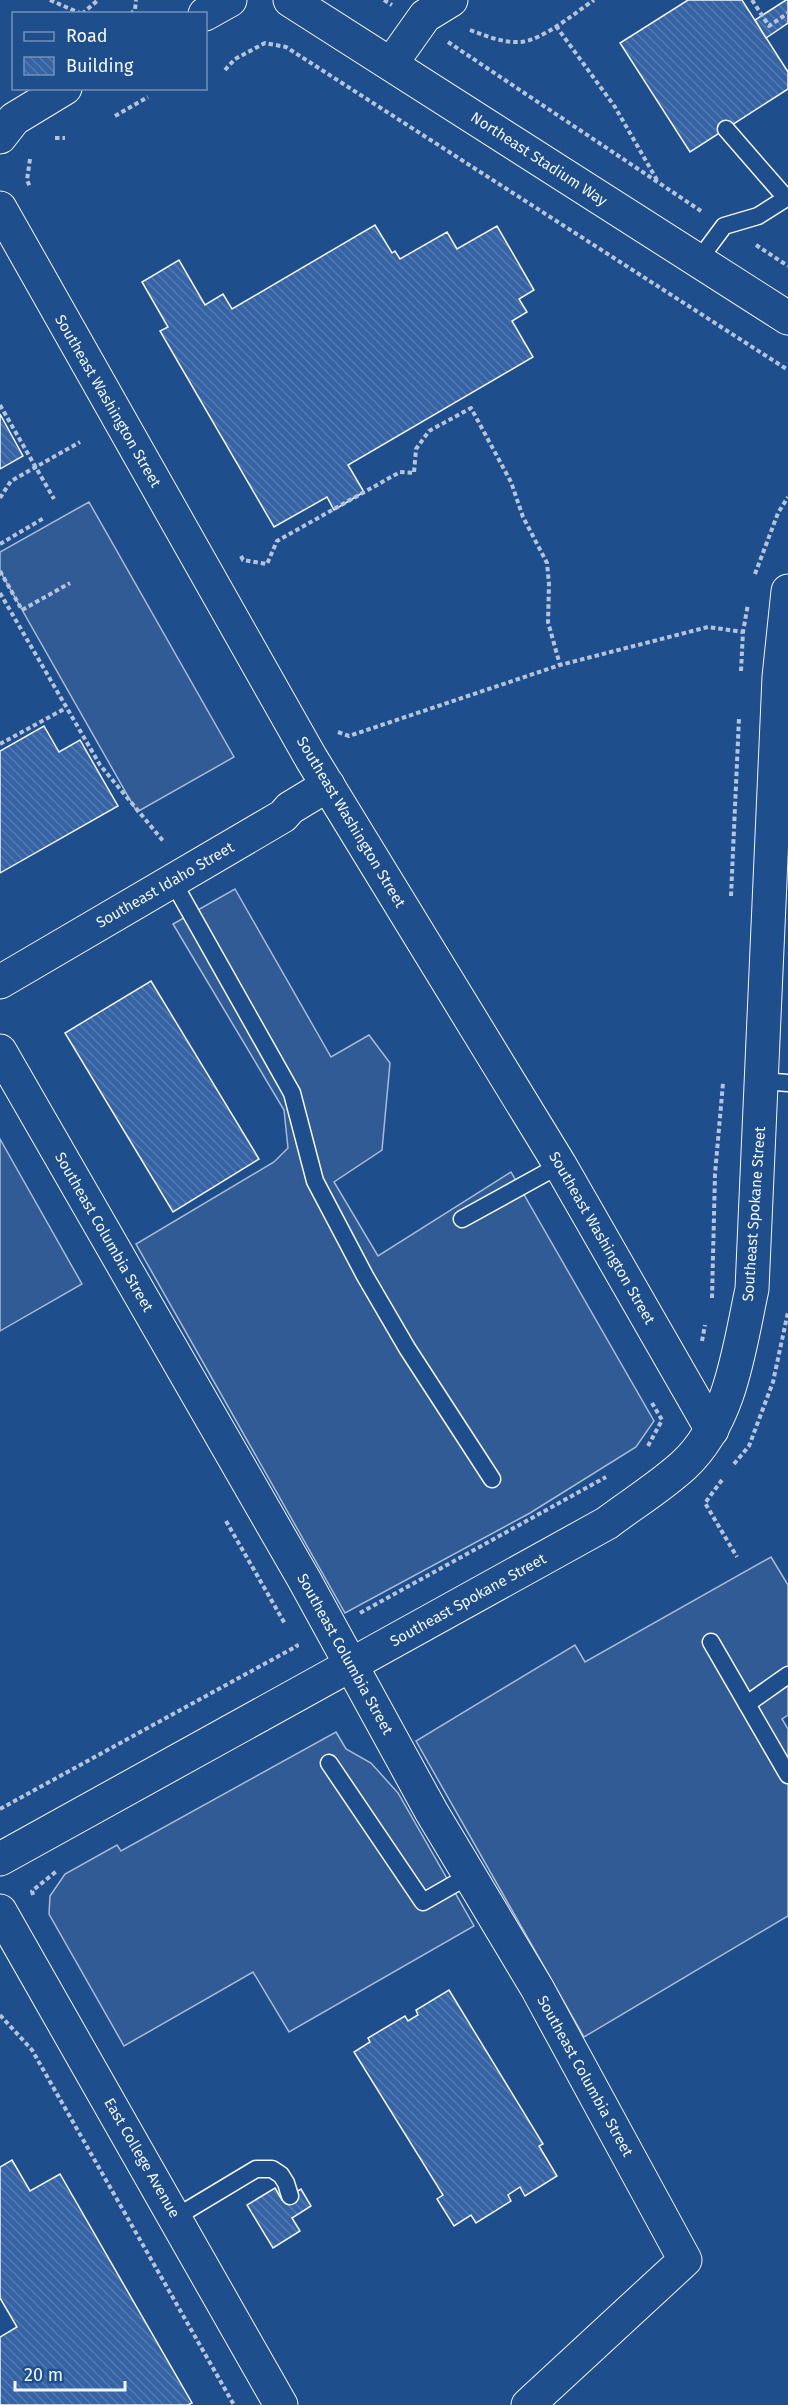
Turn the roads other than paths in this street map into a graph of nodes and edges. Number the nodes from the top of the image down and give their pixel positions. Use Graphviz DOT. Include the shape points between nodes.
graph roads {
  1 [pos="230,0"];
  2 [pos="290,0"];
  3 [pos="436,11"];
  4 [pos="207,13"];
  5 [pos="391,64"];
  6 [pos="62,90"];
  7 [pos="726,129"];
  8 [pos="0,137"];
  9 [pos="787,198"];
  10 [pos="0,208"];
  11 [pos="698,261"];
  12 [pos="788,318"];
  13 [pos="788,591"];
  14 [pos="328,785"];
  15 [pos="172,880"];
  16 [pos="0,982"];
  17 [pos="0,1051"];
  18 [pos="775,1082"];
  19 [pos="560,1165"];
  20 [pos="462,1219"];
  21 [pos="712,1430"];
  22 [pos="492,1479"];
  23 [pos="711,1642"];
  24 [pos="351,1664"];
  25 [pos="788,1675"];
  26 [pos="747,1704"];
  27 [pos="329,1763"];
  28 [pos="788,1774"];
  29 [pos="0,1859"];
  30 [pos="470,1875"];
  31 [pos="0,1911"];
  32 [pos="290,2196"];
  33 [pos="176,2217"];
  34 [pos="281,2405"];
  35 [pos="528,2405"];
  1 -- 4 [label="street"];
  2 -- 5 [label="street, Northeast Stadium Way"];
  3 -- 5 [label="street"];
  5 -- 11 [label="street, Northeast Stadium Way"];
  6 -- 8 [label="street" via="14,118"];
  7 -- 9 [label="lane"];
  9 -- 11 [label="lane" via="758,216 724,226"];
  10 -- 14 [label="street, Southeast Washington Street"];
  11 -- 12 [label="street, Northeast Stadium Way"];
  13 -- 18 [label="street, Southeast Spokane Street" via="779,677"];
  14 -- 15 [label="street, Southeast Idaho Street" via="283,816"];
  14 -- 19 [label="street, Southeast Washington Street"];
  15 -- 16 [label="street, Southeast Idaho Street"];
  15 -- 22 [label="lane" via="292,1093 315,1181 365,1276"];
  17 -- 24 [label="street, Southeast Columbia Street"];
  18 -- 21 [label="street, Southeast Spokane Street" via="752,1289 734,1374"];
  19 -- 20 [label="lane"];
  19 -- 21 [label="street, Southeast Washington Street"];
  21 -- 24 [label="street, Southeast Spokane Street" via="685,1464 607,1523"];
  23 -- 26 [label="lane"];
  24 -- 29 [label="street, Southeast Spokane Street"];
  24 -- 30 [label="street, Southeast Columbia Street"];
  25 -- 26 [label="lane"];
  26 -- 28 [label="lane"];
  27 -- 30 [label="lane" via="423,1902"];
  30 -- 35 [label="street, Southeast Columbia Street" via="555,2021 685,2260"];
  31 -- 33 [label="street, East College Avenue"];
  32 -- 33 [label="lane" via="281,2175 272,2169 255,2169"];
  33 -- 34 [label="street, East College Avenue"];
}
